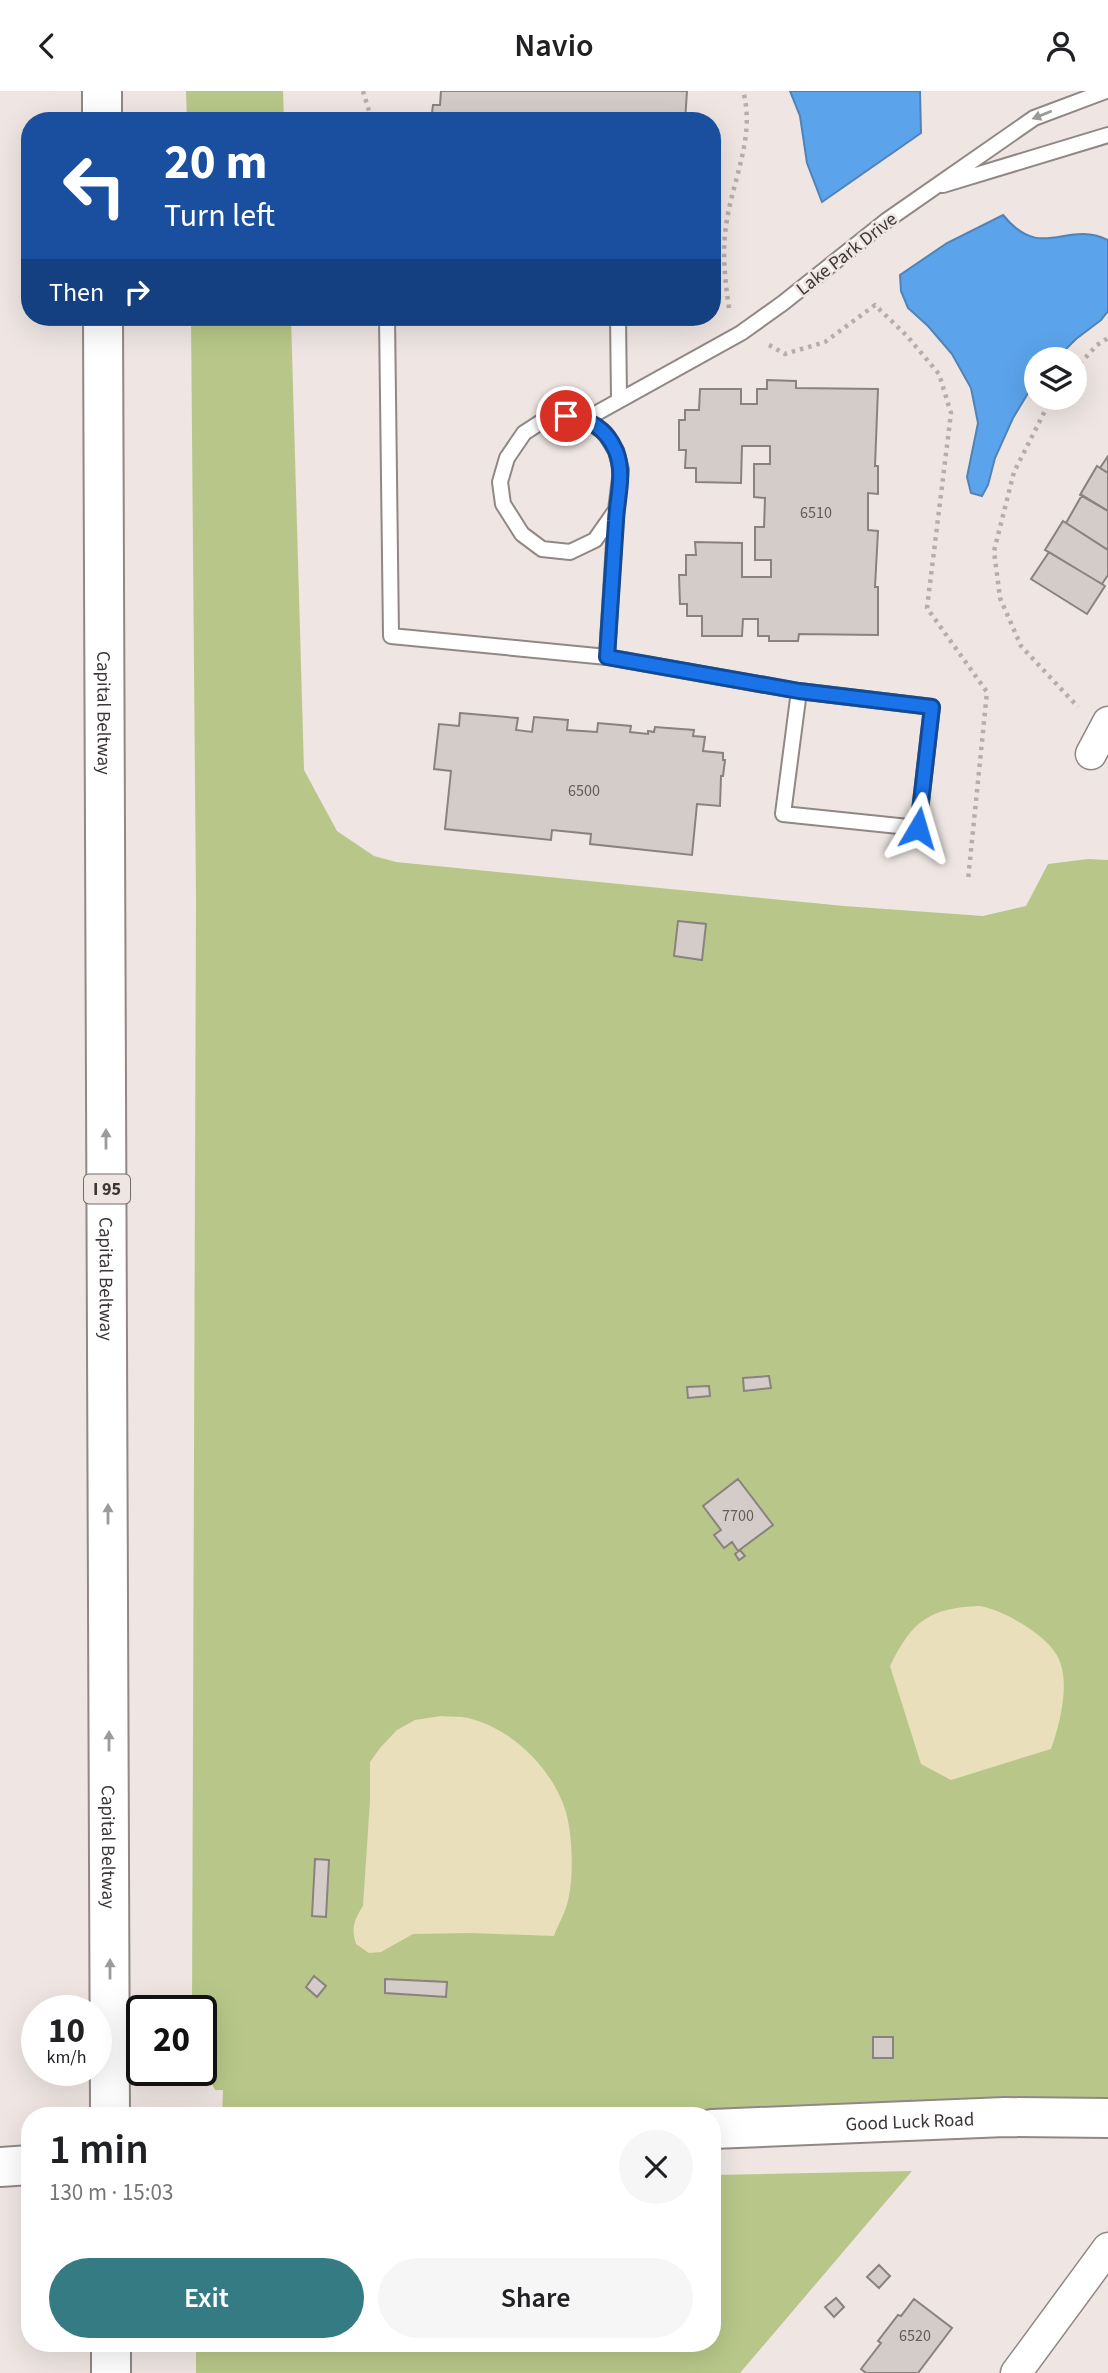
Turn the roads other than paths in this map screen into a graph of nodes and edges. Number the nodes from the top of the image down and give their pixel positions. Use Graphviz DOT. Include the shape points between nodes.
graph roads {
  1 [pos="102,91"];
  2 [pos="1106,91"];
  3 [pos="102,112"];
  4 [pos="1108,135"];
  5 [pos="935,187"];
  6 [pos="103,326"];
  7 [pos="387,326"];
  8 [pos="618,326"];
  9 [pos="618,399"];
  10 [pos="586,419"];
  11 [pos="616,510"];
  12 [pos="607,657"];
  13 [pos="799,691"];
  14 [pos="1107,724"];
  15 [pos="1091,754"];
  16 [pos="110,2107"];
  17 [pos="1108,2118"];
  18 [pos="721,2129"];
  19 [pos="21,2166"];
  20 [pos="0,2167"];
  21 [pos="1108,2248"];
  22 [pos="111,2352"];
  23 [pos="111,2373"];
  24 [pos="1016,2373"];
  1 -- 3 [label="main road"];
  2 -- 5 [label="lane, Lake Park Drive, one-way" via="1034,118"];
  4 -- 5 [label="lane"];
  5 -- 9 [label="lane, Lake Park Drive" via="741,333"];
  16 -- 6 [label="main road, Capital Beltway / I 95, one-way"];
  7 -- 12 [label="lane" via="391,636"];
  8 -- 9 [label="lane"];
  9 -- 10 [label="lane, Lake Park Drive"];
  10 -- 11 [label="lane" via="605,433 615,451 621,470"];
  10 -- 11 [label="lane" via="544,419 524,433 507,458 500,482 503,504 522,534 542,549 570,552 595,540"];
  11 -- 12 [label="lane"];
  12 -- 13 [label="lane"];
  13 -- 13 [label="lane" via="932,707 918,828 783,814"];
  14 -- 15 [label="street"];
  17 -- 18 [label="main road, Good Luck Road" via="1005,2117"];
  19 -- 20 [label="main road"];
  21 -- 24 [label="street"];
  22 -- 23 [label="main road"];
}
